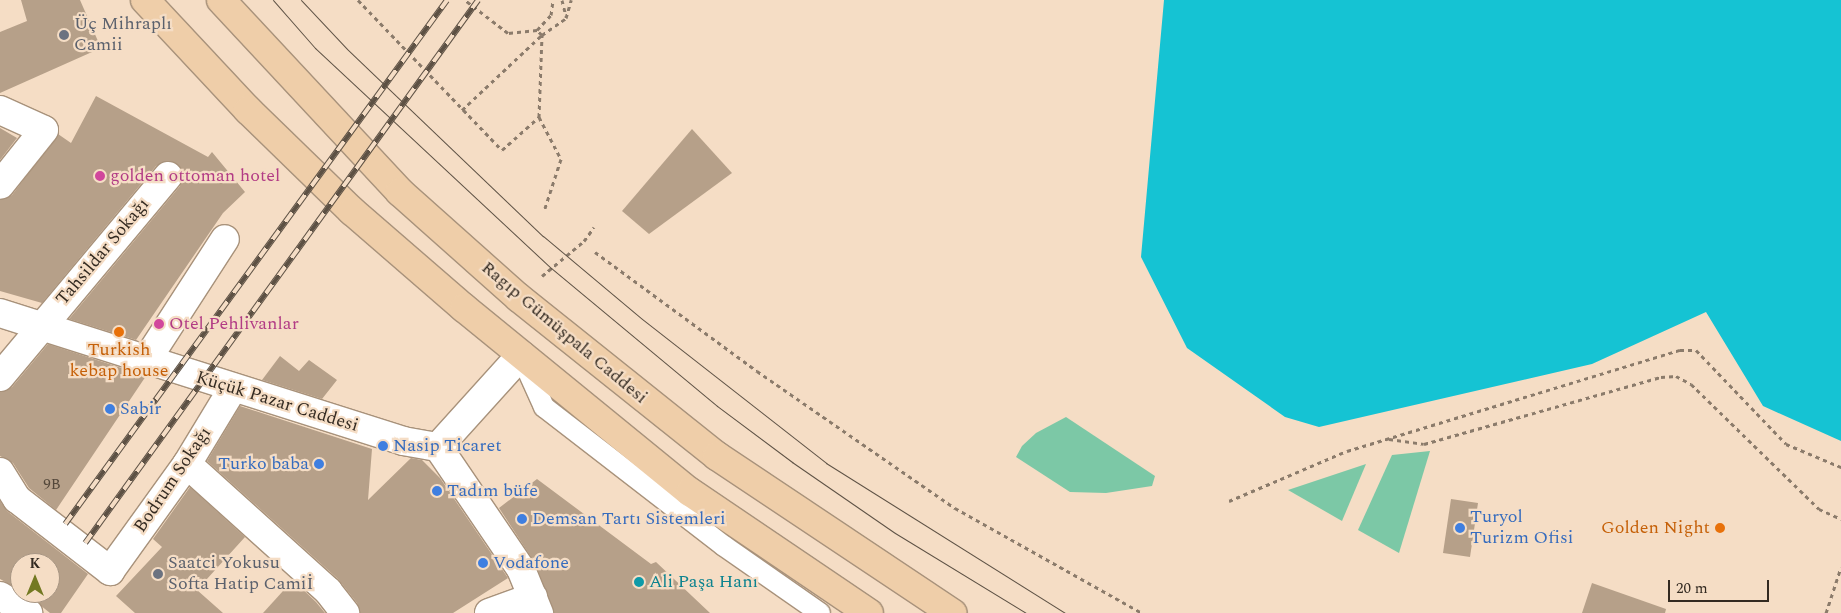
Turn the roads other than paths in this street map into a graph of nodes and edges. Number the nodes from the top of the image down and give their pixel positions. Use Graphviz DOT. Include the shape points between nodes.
graph roads {
  1 [pos="145,0"];
  2 [pos="221,0"];
  3 [pos="0,110"];
  4 [pos="168,176"];
  5 [pos="0,186"];
  6 [pos="226,239"];
  7 [pos="0,313"];
  8 [pos="39,328"];
  9 [pos="521,355"];
  10 [pos="146,361"];
  11 [pos="0,377"];
  12 [pos="234,388"];
  13 [pos="438,447"];
  14 [pos="187,464"];
  15 [pos="0,472"];
  16 [pos="0,596"];
  17 [pos="536,605"];
  18 [pos="28,613"];
  19 [pos="345,613"];
  20 [pos="489,613"];
  21 [pos="820,613"];
  22 [pos="869,613"];
  23 [pos="952,613"];
  1 -- 9 [label="main road" via="248,110 352,211"];
  2 -- 23 [label="main road, Ragıp Gümüşpala Caddesi" via="400,192 518,298 718,456"];
  3 -- 5 [label="street" via="44,130"];
  4 -- 8 [label="street, Tahsildar Sokağı"];
  6 -- 10 [label="street"];
  7 -- 8 [label="street, Küçük Pazar Caddesi"];
  8 -- 10 [label="street, Küçük Pazar Caddesi"];
  8 -- 11 [label="street, Tahsildar Sokağı"];
  9 -- 13 [label="street"];
  9 -- 21 [label="lane" via="544,407 724,546"];
  9 -- 22 [label="main road" via="690,492"];
  10 -- 12 [label="street, Küçük Pazar Caddesi"];
  12 -- 13 [label="street, Küçük Pazar Caddesi" via="403,441"];
  12 -- 14 [label="street, Bodrum Sokağı"];
  13 -- 17 [label="street" via="521,569"];
  14 -- 15 [label="street, Bodrum Sokağı" via="110,571 17,498"];
  14 -- 19 [label="street" via="328,592"];
  16 -- 18 [label="street"];
  17 -- 20 [label="street"];
}
